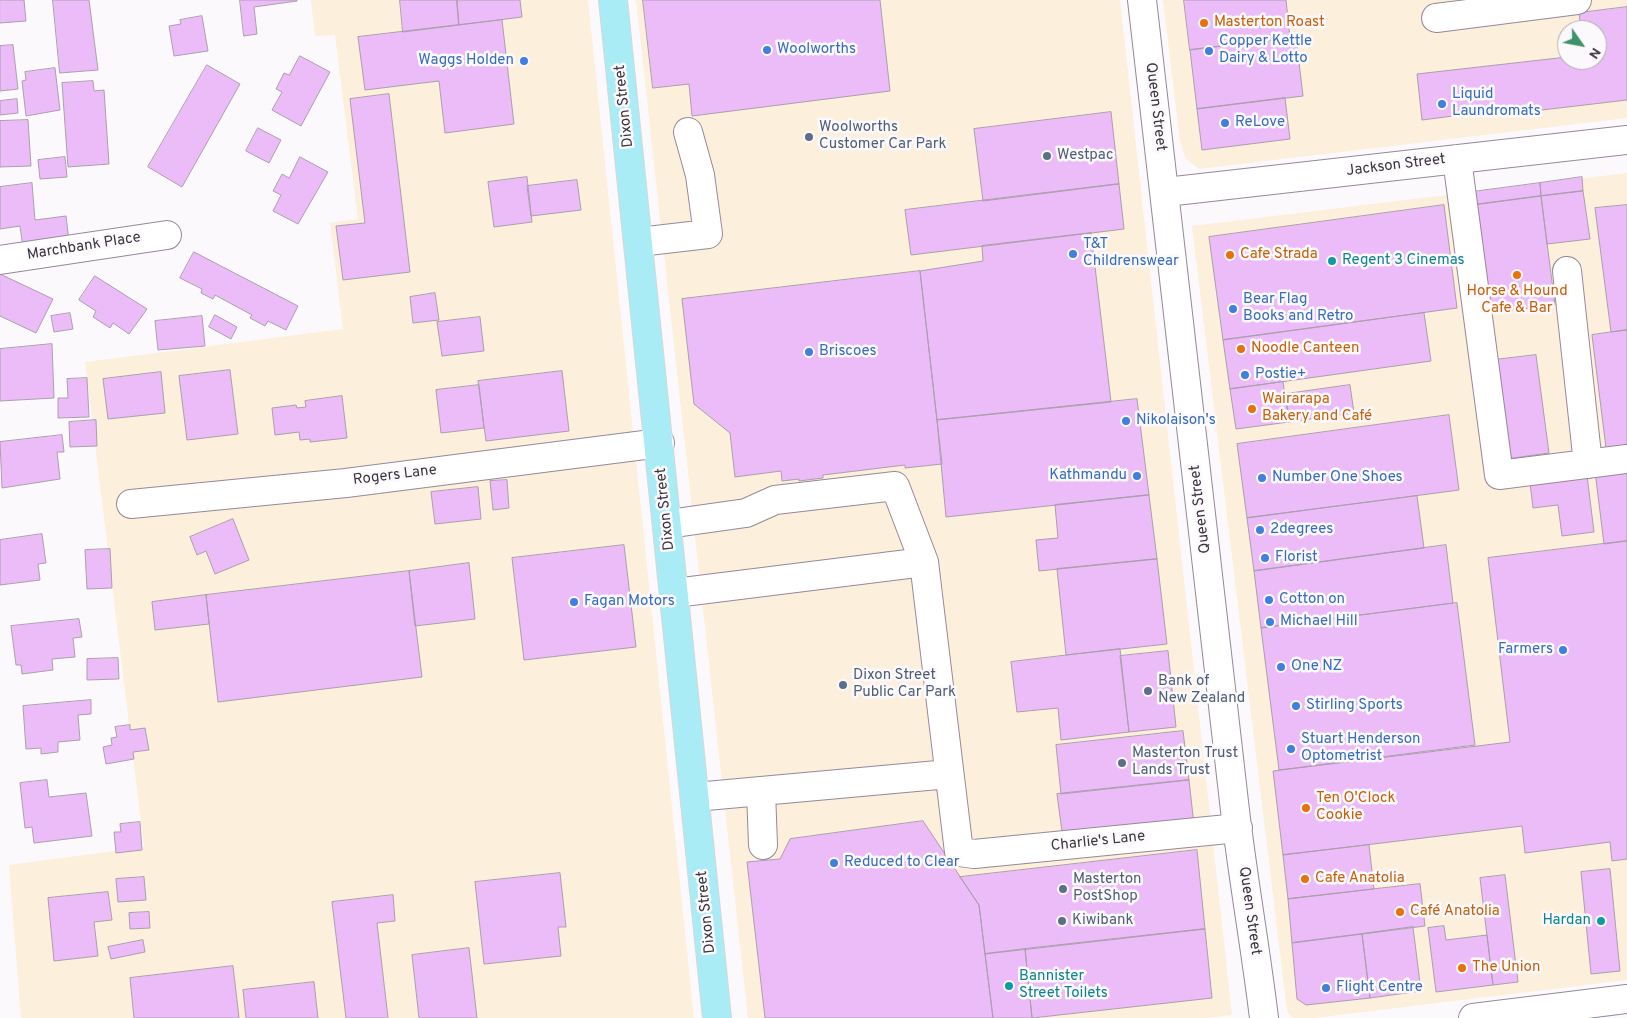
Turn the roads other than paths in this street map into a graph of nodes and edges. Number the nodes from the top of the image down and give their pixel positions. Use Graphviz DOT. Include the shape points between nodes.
graph roads {
  1 [pos="613,0"];
  2 [pos="1142,0"];
  3 [pos="1577,0"];
  4 [pos="1436,18"];
  5 [pos="688,132"];
  6 [pos="1627,140"];
  7 [pos="1457,159"];
  8 [pos="1166,192"];
  9 [pos="167,235"];
  10 [pos="639,242"];
  11 [pos="0,260"];
  12 [pos="1567,271"];
  13 [pos="660,443"];
  14 [pos="1627,459"];
  15 [pos="1588,464"];
  16 [pos="131,504"];
  17 [pos="668,524"];
  18 [pos="924,562"];
  19 [pos="675,593"];
  20 [pos="949,774"];
  21 [pos="761,791"];
  22 [pos="695,797"];
  23 [pos="1238,828"];
  24 [pos="763,845"];
  25 [pos="1627,999"];
  26 [pos="717,1018"];
  27 [pos="1264,1018"];
  28 [pos="1473,1018"];
  1 -- 10 [label="main road, Dixon Street"];
  2 -- 8 [label="street, Queen Street"];
  3 -- 4 [label="street"];
  5 -- 10 [label="street" via="700,175 708,234"];
  6 -- 7 [label="street, Jackson Street"];
  7 -- 8 [label="street, Jackson Street"];
  7 -- 15 [label="street" via="1499,475"];
  8 -- 23 [label="street, Queen Street" via="1174,291"];
  9 -- 11 [label="street, Marchbank Place"];
  10 -- 13 [label="main road, Dixon Street"];
  12 -- 15 [label="street"];
  13 -- 16 [label="street, Rogers Lane" via="346,482"];
  13 -- 17 [label="main road, Dixon Street"];
  14 -- 15 [label="street"];
  17 -- 18 [label="street" via="746,513 775,500 895,486"];
  17 -- 19 [label="main road, Dixon Street"];
  18 -- 19 [label="street"];
  18 -- 20 [label="street"];
  19 -- 22 [label="main road, Dixon Street"];
  20 -- 21 [label="street"];
  20 -- 23 [label="street, Charlie's Lane" via="959,852 974,854"];
  21 -- 22 [label="street"];
  21 -- 24 [label="street"];
  22 -- 26 [label="main road, Dixon Street"];
  23 -- 27 [label="street, Queen Street"];
  25 -- 28 [label="street"];
}
